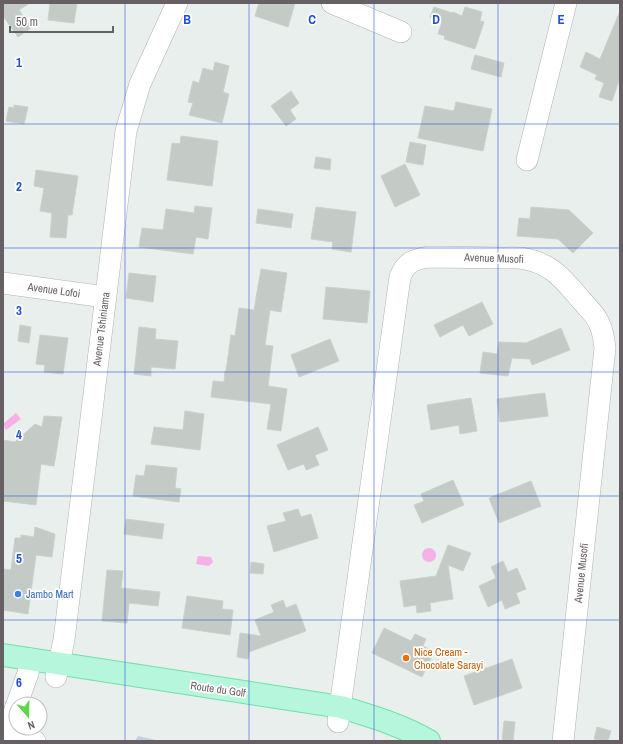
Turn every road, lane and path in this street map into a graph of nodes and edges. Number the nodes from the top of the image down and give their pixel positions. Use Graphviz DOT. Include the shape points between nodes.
graph roads {
  1 [pos="177,3"];
  2 [pos="332,3"];
  3 [pos="566,3"];
  4 [pos="401,32"];
  5 [pos="527,160"];
  6 [pos="3,283"];
  7 [pos="105,297"];
  8 [pos="3,655"];
  9 [pos="29,666"];
  10 [pos="3,669"];
  11 [pos="58,670"];
  12 [pos="19,696"];
  13 [pos="340,715"];
  14 [pos="7,735"];
  15 [pos="35,741"];
  16 [pos="396,741"];
  17 [pos="428,741"];
  18 [pos="563,741"];
  1 -- 7 [label="street, Avenue Tshiniama" via="140,84 126,131"];
  2 -- 4 [label="street"];
  3 -- 5 [label="street"];
  6 -- 7 [label="street, Avenue Lofoi"];
  7 -- 11 [label="street, Avenue Tshiniama" via="64,640"];
  8 -- 9 [label="main road, Route du Golf"];
  9 -- 10 [label="main road"];
  9 -- 11 [label="main road, Route du Golf"];
  9 -- 12 [label="street"];
  11 -- 13 [label="main road, Route du Golf" via="184,684"];
  13 -- 16 [label="main road" via="359,728"];
  13 -- 17 [label="main road, Route du Golf" via="386,721"];
  13 -- 18 [label="street, Avenue Musofi" via="402,270 414,260 428,257 520,258 553,270 563,279 599,322 604,336 605,348"];
  14 -- 15 [label="street" via="16,734"];
}
